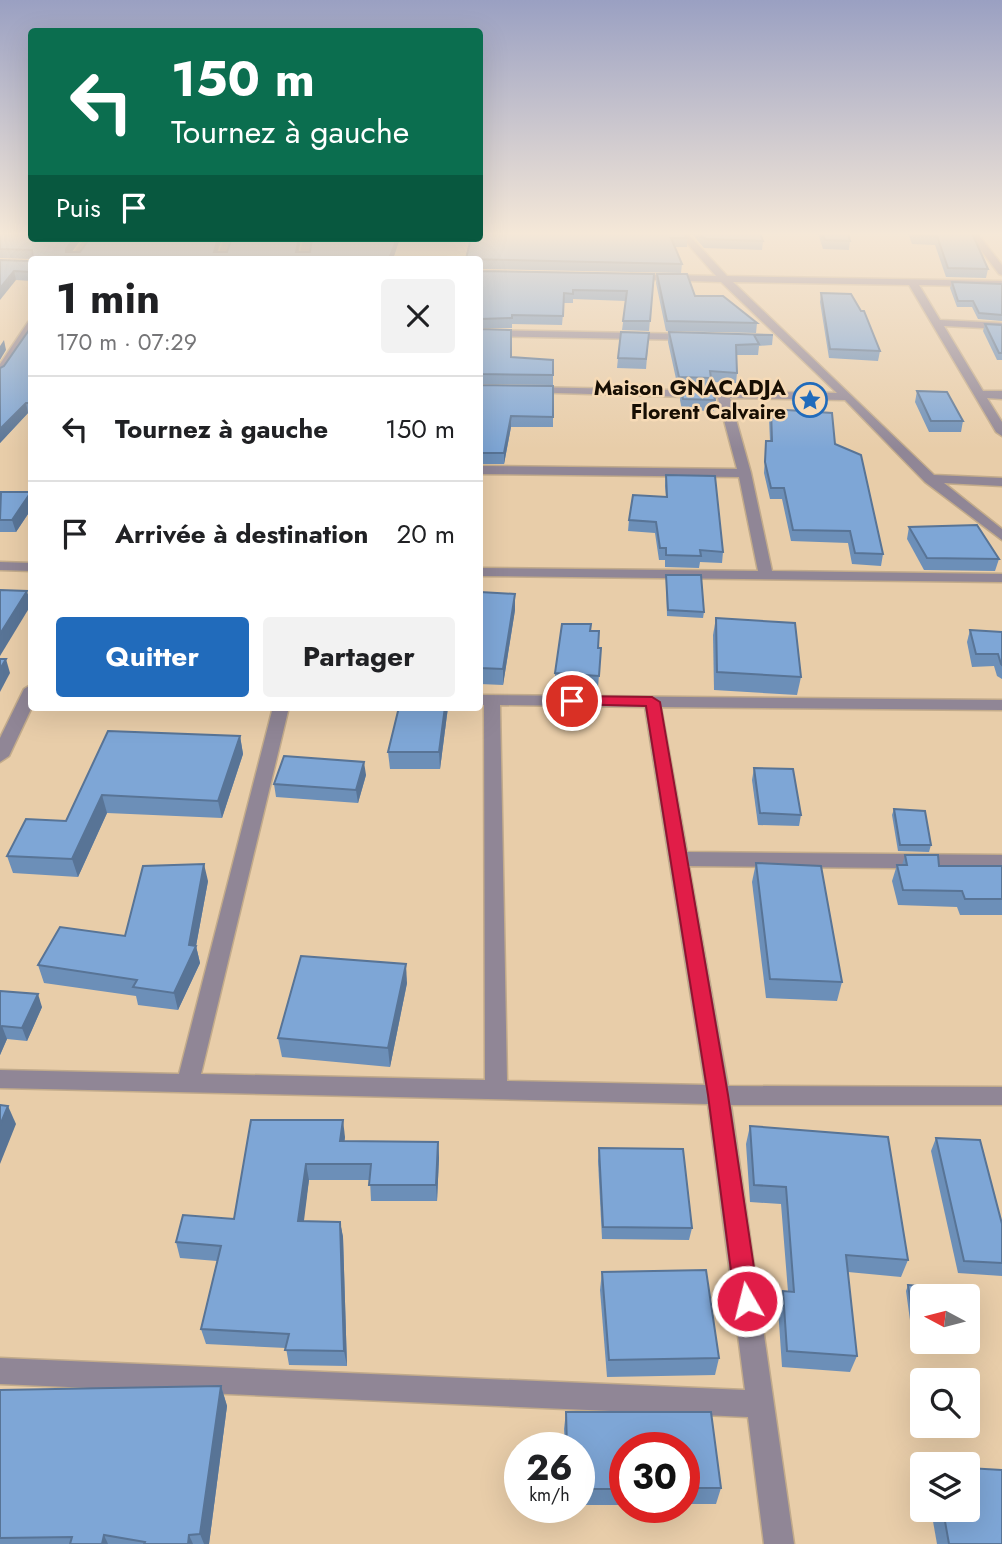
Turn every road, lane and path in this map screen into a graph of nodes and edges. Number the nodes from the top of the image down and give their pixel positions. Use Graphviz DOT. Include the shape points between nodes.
graph roads {
  1 [pos="749,305"];
  2 [pos="927,305"];
  3 [pos="937,323"];
  4 [pos="1002,326"];
  5 [pos="28,330"];
  6 [pos="483,333"];
  7 [pos="708,338"];
  8 [pos="0,373"];
  9 [pos="520,390"];
  10 [pos="722,393"];
  11 [pos="979,394"];
  12 [pos="1002,395"];
  13 [pos="848,397"];
  14 [pos="1002,432"];
  15 [pos="483,470"];
  16 [pos="745,473"];
  17 [pos="930,479"];
  18 [pos="1002,482"];
  19 [pos="1002,536"];
  20 [pos="0,566"];
  21 [pos="28,567"];
  22 [pos="483,572"];
  23 [pos="766,576"];
  24 [pos="1002,578"];
  25 [pos="28,696"];
  26 [pos="486,700"];
  27 [pos="652,702"];
  28 [pos="1002,705"];
  29 [pos="280,711"];
  30 [pos="0,756"];
  31 [pos="677,859"];
  32 [pos="1002,862"];
  33 [pos="0,1079"];
  34 [pos="188,1083"];
  35 [pos="496,1089"];
  36 [pos="718,1095"];
  37 [pos="1002,1096"];
  38 [pos="0,1371"];
  39 [pos="761,1404"];
  40 [pos="779,1544"];
  1 -- 13 [label="street"];
  2 -- 3 [label="street"];
  3 -- 4 [label="street"];
  3 -- 11 [label="street"];
  5 -- 8 [label="street"];
  6 -- 7 [label="street"];
  9 -- 10 [label="street"];
  10 -- 13 [label="street"];
  10 -- 16 [label="street"];
  11 -- 12 [label="street"];
  11 -- 14 [label="street"];
  13 -- 17 [label="street"];
  15 -- 16 [label="street"];
  16 -- 23 [label="street"];
  17 -- 18 [label="street"];
  17 -- 19 [label="street"];
  20 -- 21 [label="street"];
  22 -- 23 [label="street"];
  23 -- 24 [label="street"];
  25 -- 30 [label="street"];
  26 -- 27 [label="street"];
  26 -- 35 [label="street"];
  27 -- 28 [label="street"];
  27 -- 31 [label="street"];
  29 -- 34 [label="street"];
  31 -- 32 [label="street"];
  31 -- 36 [label="street"];
  33 -- 34 [label="street"];
  34 -- 35 [label="street"];
  35 -- 36 [label="street"];
  36 -- 37 [label="street"];
  36 -- 39 [label="street"];
  38 -- 39 [label="street"];
  39 -- 40 [label="street"];
}
